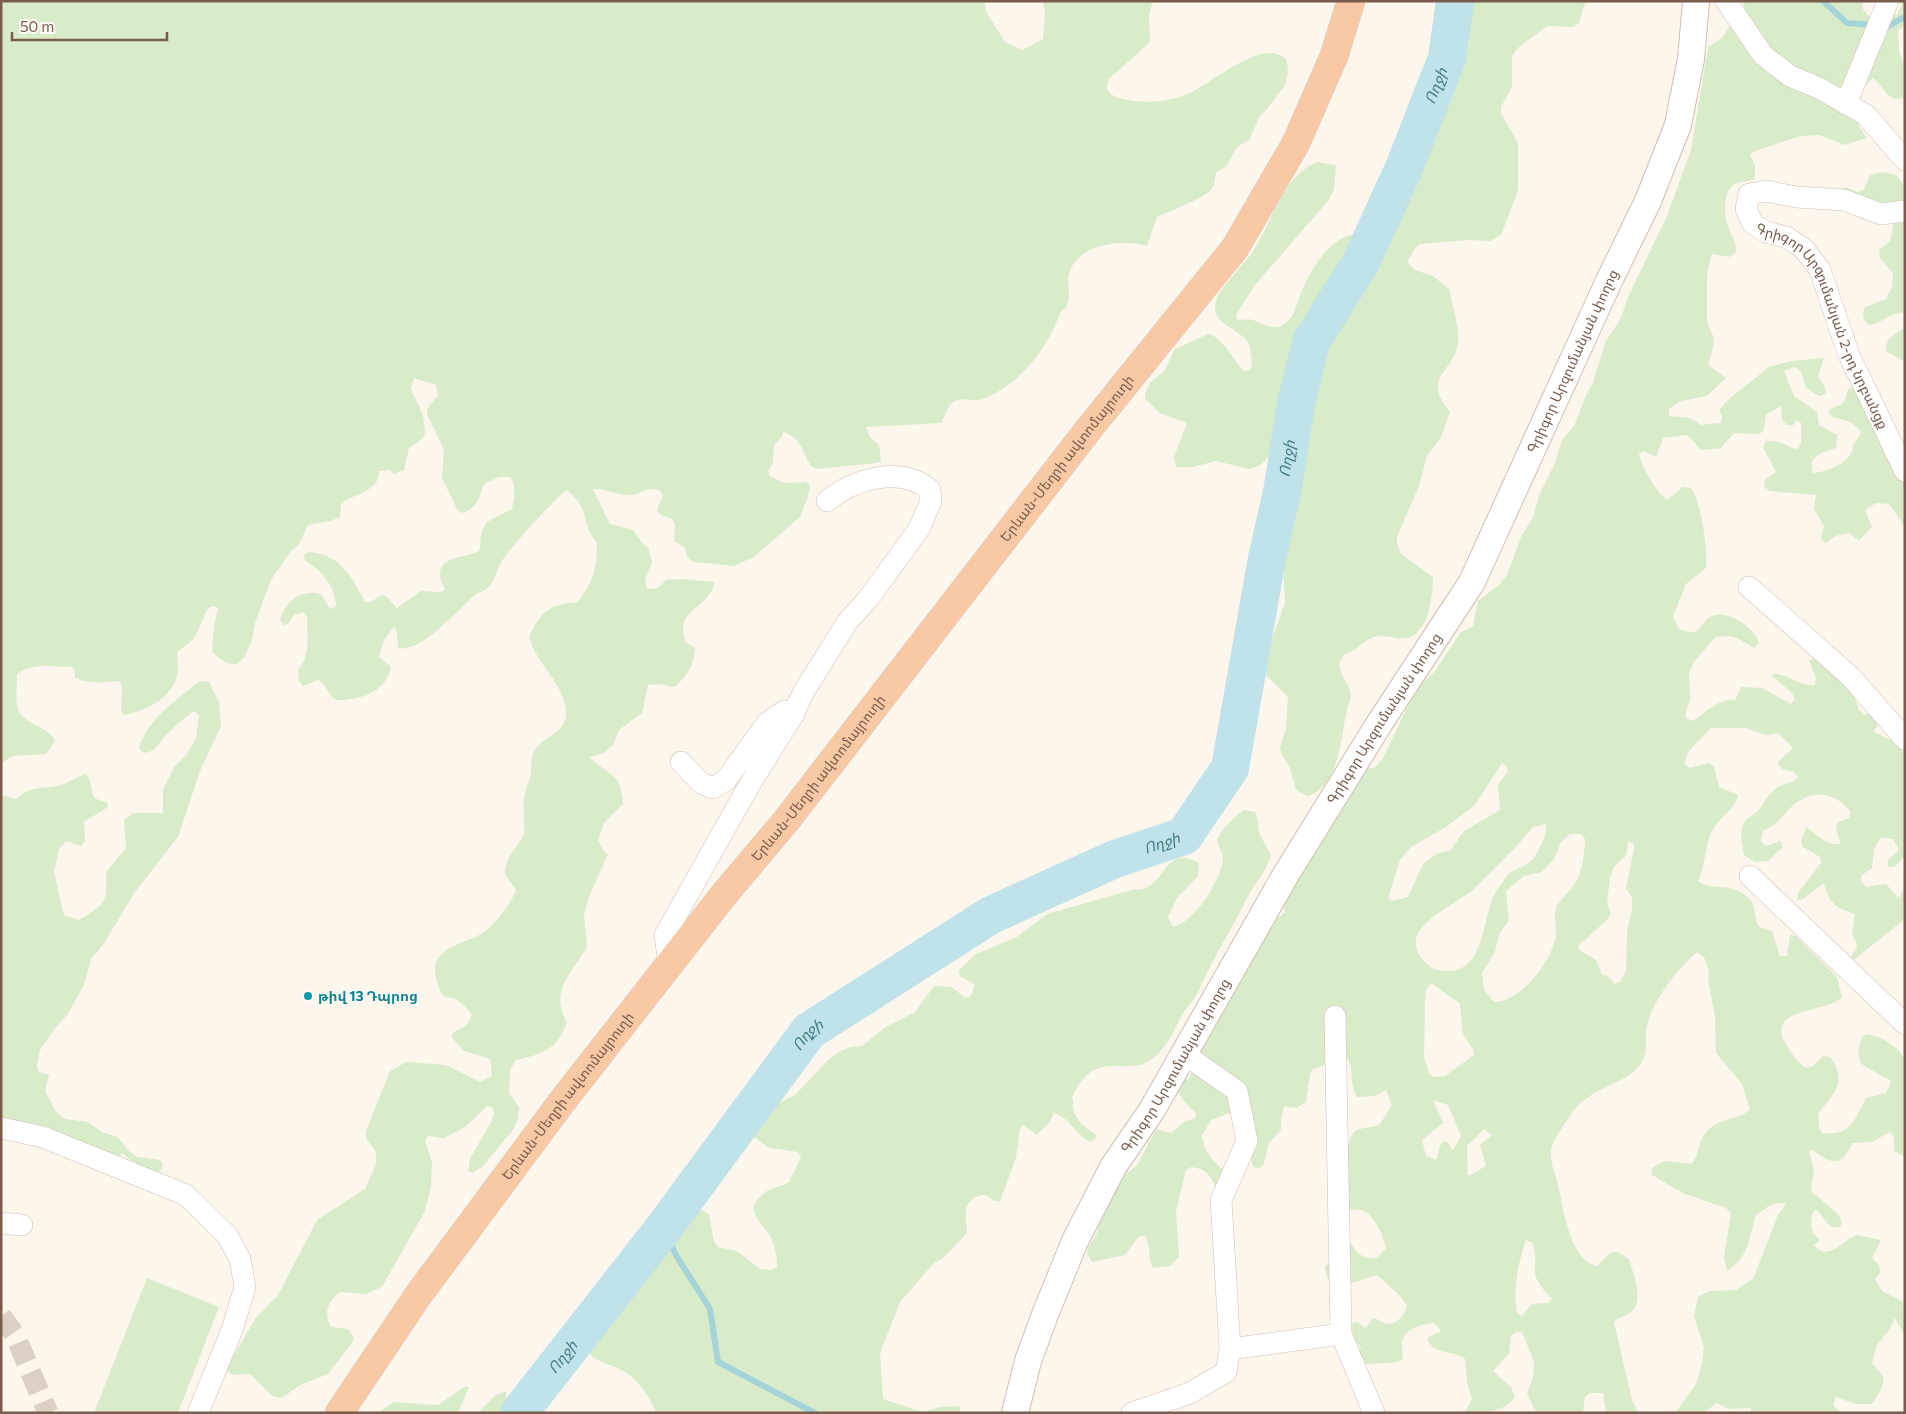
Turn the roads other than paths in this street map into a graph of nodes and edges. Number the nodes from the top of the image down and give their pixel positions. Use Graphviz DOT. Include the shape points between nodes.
graph roads {
  1 [pos="1351,1"];
  2 [pos="1696,1"];
  3 [pos="1726,1"];
  4 [pos="1888,1"];
  5 [pos="1846,104"];
  6 [pos="1905,160"];
  7 [pos="1905,211"];
  8 [pos="1905,471"];
  9 [pos="827,501"];
  10 [pos="1749,587"];
  11 [pos="793,715"];
  12 [pos="1905,739"];
  13 [pos="681,762"];
  14 [pos="1750,876"];
  15 [pos="669,965"];
  16 [pos="1335,1016"];
  17 [pos="1905,1024"];
  18 [pos="1184,1054"];
  19 [pos="1,1128"];
  20 [pos="1341,1334"];
  21 [pos="1230,1349"];
  22 [pos="198,1413"];
  23 [pos="339,1413"];
  24 [pos="1015,1413"];
  25 [pos="1132,1413"];
  26 [pos="1374,1413"];
  1 -- 15 [label="highway, Երևան-Մեղրի ավտոմայրուղի" via="1334,56 1296,143 1229,255 1088,430 786,821"];
  2 -- 18 [label="street, Գրիգոր Արզումանյան փողոց" via="1691,59 1678,125 1648,201 1472,582 1285,876"];
  3 -- 5 [label="street" via="1762,55 1790,76"];
  4 -- 5 [label="street"];
  5 -- 6 [label="street" via="1866,115"];
  7 -- 8 [label="street, Գրիգոր Արզումանյան 2-րդ նրբանցք" via="1881,214 1844,200 1796,197 1766,191 1749,194 1746,209 1753,224 1804,249 1820,270 1849,355"];
  9 -- 11 [label="street" via="843,488 888,476 909,477 922,483 930,490 931,501 919,529 848,621 802,693"];
  10 -- 12 [label="street" via="1851,677"];
  11 -- 13 [label="street" via="784,710 767,723 726,780 713,788 701,783"];
  11 -- 15 [label="street" via="745,792 665,935"];
  14 -- 17 [label="street"];
  15 -- 23 [label="highway, Երևան-Մեղրի ավտոմայրուղի" via="419,1294"];
  16 -- 20 [label="street"];
  18 -- 21 [label="street" via="1237,1091 1247,1140 1221,1200"];
  18 -- 24 [label="street, Գրիգոր Արզումանյան փողոց" via="1152,1110 1113,1167 1075,1241 1028,1361"];
  19 -- 22 [label="street" via="43,1137 186,1195 227,1235 240,1259 245,1287 232,1330"];
  20 -- 21 [label="street"];
  20 -- 26 [label="street"];
  21 -- 25 [label="street" via="1226,1372 1190,1393"];
}
